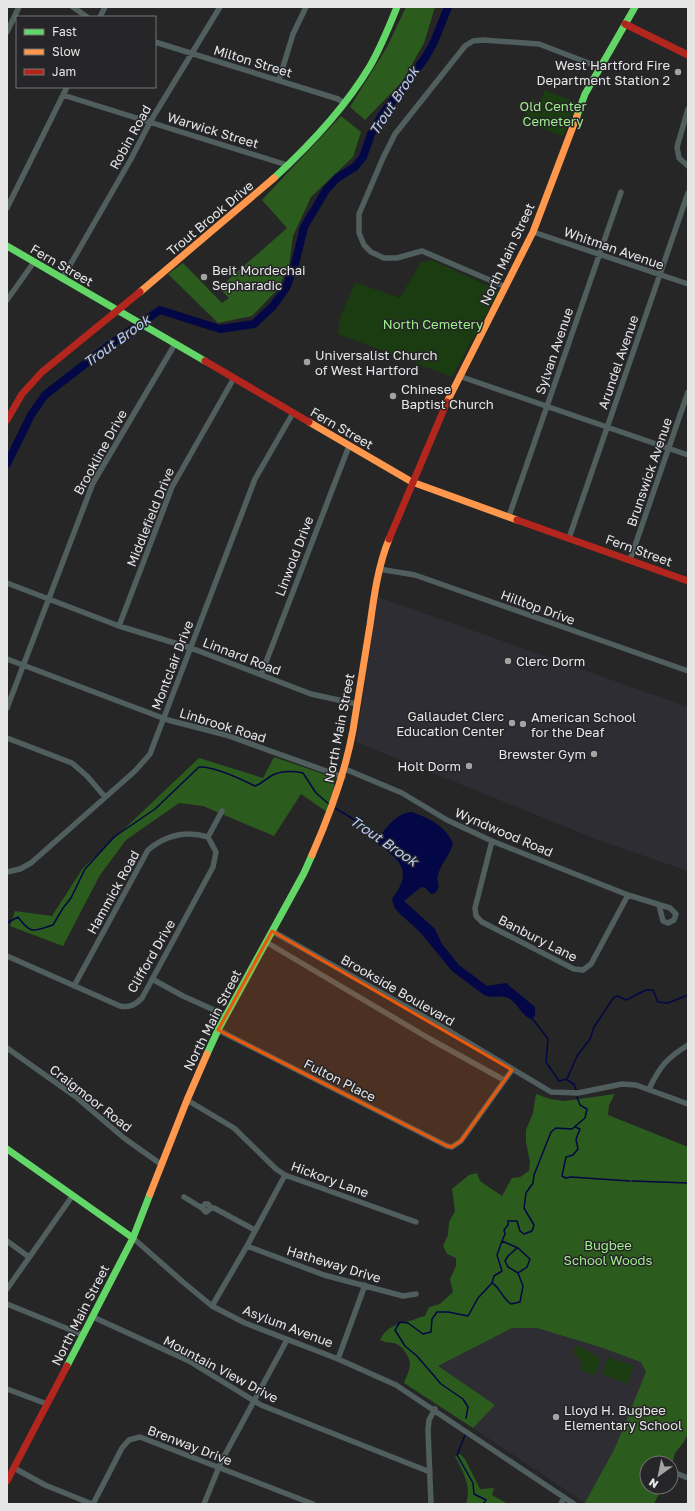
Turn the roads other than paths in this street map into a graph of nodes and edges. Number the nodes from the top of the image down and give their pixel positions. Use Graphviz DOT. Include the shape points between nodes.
graph roads {
  1 [pos="19,7"];
  2 [pos="73,7"];
  3 [pos="105,7"];
  4 [pos="220,7"];
  5 [pos="306,7"];
  6 [pos="397,7"];
  7 [pos="635,7"];
  8 [pos="86,16"];
  9 [pos="100,16"];
  10 [pos="625,24"];
  11 [pos="7,32"];
  12 [pos="156,42"];
  13 [pos="191,53"];
  14 [pos="688,54"];
  15 [pos="599,67"];
  16 [pos="278,80"];
  17 [pos="66,88"];
  18 [pos="62,95"];
  19 [pos="344,103"];
  20 [pos="688,109"];
  21 [pos="150,122"];
  22 [pos="287,165"];
  23 [pos="688,166"];
  24 [pos="621,192"];
  25 [pos="688,193"];
  26 [pos="7,208"];
  27 [pos="533,232"];
  28 [pos="7,246"];
  29 [pos="599,253"];
  30 [pos="34,262"];
  31 [pos="660,275"];
  32 [pos="62,279"];
  33 [pos="688,284"];
  34 [pos="506,287"];
  35 [pos="7,300"];
  36 [pos="117,310"];
  37 [pos="175,344"];
  38 [pos="459,376"];
  39 [pos="234,378"];
  40 [pos="688,392"];
  41 [pos="547,406"];
  42 [pos="293,413"];
  43 [pos="7,420"];
  44 [pos="607,427"];
  45 [pos="349,446"];
  46 [pos="669,448"];
  47 [pos="688,455"];
  48 [pos="412,482"];
  49 [pos="508,516"];
  50 [pos="569,538"];
  51 [pos="630,560"];
  52 [pos="379,569"];
  53 [pos="688,581"];
  54 [pos="7,583"];
  55 [pos="48,599"];
  56 [pos="119,626"];
  57 [pos="190,648"];
  58 [pos="7,658"];
  59 [pos="24,665"];
  60 [pos="688,671"];
  61 [pos="261,675"];
  62 [pos="357,704"];
  63 [pos="7,708"];
  64 [pos="163,718"];
  65 [pos="7,738"];
  66 [pos="345,768"];
  67 [pos="343,777"];
  68 [pos="105,797"];
  69 [pos="222,811"];
  70 [pos="208,837"];
  71 [pos="492,841"];
  72 [pos="7,872"];
  73 [pos="628,895"];
  74 [pos="659,905"];
  75 [pos="272,931"];
  76 [pos="266,942"];
  77 [pos="7,956"];
  78 [pos="152,979"];
  79 [pos="74,986"];
  80 [pos="225,1015"];
  81 [pos="218,1030"];
  82 [pos="688,1045"];
  83 [pos="7,1048"];
  84 [pos="512,1070"];
  85 [pos="504,1080"];
  86 [pos="649,1089"];
  87 [pos="187,1100"];
  88 [pos="688,1104"];
  89 [pos="7,1149"];
  90 [pos="162,1164"];
  91 [pos="285,1175"];
  92 [pos="73,1195"];
  93 [pos="184,1197"];
  94 [pos="416,1222"];
  95 [pos="255,1230"];
  96 [pos="133,1238"];
  97 [pos="7,1241"];
  98 [pos="247,1246"];
  99 [pos="29,1257"];
  100 [pos="365,1285"];
  101 [pos="7,1289"];
  102 [pos="416,1294"];
  103 [pos="7,1304"];
  104 [pos="212,1306"];
  105 [pos="93,1317"];
  106 [pos="83,1335"];
  107 [pos="287,1340"];
  108 [pos="338,1359"];
  109 [pos="7,1389"];
  110 [pos="254,1401"];
  111 [pos="47,1404"];
  112 [pos="435,1409"];
  113 [pos="218,1468"];
  114 [pos="11,1470"];
  115 [pos="430,1472"];
  116 [pos="7,1481"];
  117 [pos="564,1497"];
  118 [pos="92,1504"];
  119 [pos="204,1504"];
  120 [pos="313,1504"];
  121 [pos="431,1504"];
  122 [pos="561,1504"];
  123 [pos="574,1504"];
  1 -- 11 [label="street"];
  2 -- 8 [label="street"];
  3 -- 9 [label="street"];
  4 -- 13 [label="street, Robin Road"];
  5 -- 16 [label="street" via="293,34"];
  6 -- 19 [label="main road, Trout Brook Drive" via="369,68"];
  7 -- 10 [label="main road, North Main Street"];
  10 -- 14 [label="main road"];
  10 -- 15 [label="main road, North Main Street"];
  12 -- 13 [label="street, Milton Street"];
  13 -- 16 [label="street, Milton Street"];
  13 -- 21 [label="street, Robin Road"];
  15 -- 27 [label="main road, North Main Street" via="573,123"];
  15 -- 34 [label="street" via="539,44 473,41 465,46 395,134 359,214 359,233 364,245 371,252 384,258 397,258 415,252 429,253"];
  16 -- 19 [label="street, Milton Street"];
  17 -- 18 [label="street"];
  18 -- 21 [label="street, Warwick Street"];
  18 -- 26 [label="street"];
  19 -- 22 [label="main road, Trout Brook Drive"];
  20 -- 23 [label="street" via="676,147 680,158"];
  21 -- 22 [label="street, Warwick Street"];
  21 -- 32 [label="street, Robin Road"];
  22 -- 36 [label="main road, Trout Brook Drive" via="225,223"];
  24 -- 29 [label="street, Sylvan Avenue"];
  25 -- 31 [label="street, Arundel Avenue"];
  27 -- 29 [label="street, Whitman Avenue"];
  27 -- 34 [label="main road, North Main Street"];
  28 -- 30 [label="main road, Fern Street"];
  29 -- 31 [label="street, Whitman Avenue"];
  29 -- 41 [label="street, Sylvan Avenue"];
  30 -- 32 [label="main road, Fern Street"];
  30 -- 35 [label="street"];
  31 -- 33 [label="street, Whitman Avenue"];
  31 -- 44 [label="street, Arundel Avenue"];
  32 -- 36 [label="main road, Fern Street"];
  34 -- 38 [label="main road, North Main Street"];
  36 -- 37 [label="main road, Fern Street"];
  36 -- 43 [label="main road, Trout Brook Drive" via="35,379 22,394"];
  37 -- 39 [label="main road, Fern Street"];
  37 -- 55 [label="street, Brookline Drive" via="93,483"];
  38 -- 41 [label="street"];
  38 -- 48 [label="main road, North Main Street"];
  39 -- 42 [label="main road, Fern Street"];
  39 -- 56 [label="street, Middlefield Drive" via="172,487"];
  40 -- 46 [label="street, Brunswick Avenue"];
  41 -- 44 [label="street"];
  41 -- 49 [label="street, Sylvan Avenue"];
  42 -- 45 [label="main road, Fern Street"];
  42 -- 57 [label="street, Montclair Drive" via="255,479"];
  44 -- 46 [label="street"];
  44 -- 50 [label="street, Arundel Avenue"];
  45 -- 48 [label="main road, Fern Street"];
  45 -- 61 [label="street, Linwold Drive"];
  46 -- 47 [label="street"];
  46 -- 51 [label="street, Brunswick Avenue"];
  48 -- 49 [label="main road, Fern Street"];
  48 -- 52 [label="main road, North Main Street"];
  49 -- 50 [label="main road, Fern Street"];
  50 -- 51 [label="main road, Fern Street"];
  51 -- 53 [label="main road, Fern Street"];
  52 -- 60 [label="street, Hilltop Drive" via="415,575"];
  52 -- 62 [label="main road, North Main Street"];
  54 -- 55 [label="street, Linnard Road"];
  55 -- 56 [label="street, Linnard Road"];
  55 -- 59 [label="street"];
  56 -- 57 [label="street, Linnard Road"];
  57 -- 61 [label="street, Linnard Road"];
  57 -- 64 [label="street, Montclair Drive"];
  58 -- 59 [label="street, Linbrook Road"];
  59 -- 63 [label="street"];
  59 -- 64 [label="street, Linbrook Road"];
  61 -- 62 [label="street, Linnard Road" via="311,694"];
  62 -- 66 [label="main road, North Main Street"];
  64 -- 67 [label="street, Linbrook Road" via="226,735"];
  64 -- 68 [label="street, Montclair Drive" via="154,747 145,760"];
  65 -- 68 [label="street" via="72,764 87,776"];
  66 -- 67 [label="main road, North Main Street"];
  66 -- 71 [label="street, Wyndwood Road" via="402,792 447,820"];
  67 -- 75 [label="main road, North Main Street" via="314,852"];
  68 -- 72 [label="street, Montclair Drive" via="31,863"];
  69 -- 70 [label="street"];
  70 -- 78 [label="street, Clifford Drive" via="215,847 216,861"];
  70 -- 79 [label="street, Hammick Road" via="178,834 163,839 148,850"];
  71 -- 73 [label="street, Wyndwood Road"];
  71 -- 73 [label="street, Banbury Lane" via="475,908 476,916 482,922 574,969 583,970 591,964"];
  73 -- 74 [label="street, Wyndwood Road"];
  75 -- 76 [label="main road, North Main Street"];
  75 -- 84 [label="street, Brookside Boulevard" via="451,1032"];
  76 -- 80 [label="main road, North Main Street"];
  76 -- 85 [label="street, Brookside Boulevard"];
  77 -- 79 [label="street, Clifford Drive"];
  78 -- 79 [label="street, Clifford Drive" via="137,1003 126,1007"];
  78 -- 80 [label="street"];
  80 -- 81 [label="main road, North Main Street"];
  81 -- 85 [label="street, Fulton Place" via="452,1147 460,1141"];
  81 -- 87 [label="main road, North Main Street"];
  82 -- 86 [label="street" via="666,1060"];
  83 -- 90 [label="street, Craigmoor Road" via="76,1097 124,1138"];
  84 -- 85 [label="street"];
  84 -- 86 [label="street, Brookside Boulevard" via="542,1088 560,1094 622,1084"];
  86 -- 88 [label="street, Brookside Boulevard"];
  87 -- 90 [label="main road, North Main Street"];
  87 -- 91 [label="street, Hickory Lane" via="234,1128"];
  89 -- 92 [label="main road, Asylum Avenue"];
  90 -- 96 [label="main road, North Main Street"];
  91 -- 94 [label="street, Hickory Lane"];
  91 -- 95 [label="street"];
  92 -- 96 [label="main road, Asylum Avenue"];
  92 -- 99 [label="street"];
  93 -- 95 [label="street" via="202,1208 207,1203 211,1208"];
  95 -- 98 [label="street"];
  96 -- 104 [label="street, Asylum Avenue"];
  96 -- 105 [label="main road, North Main Street"];
  97 -- 99 [label="street"];
  98 -- 100 [label="street, Hatheway Drive" via="324,1275"];
  98 -- 104 [label="street"];
  99 -- 101 [label="street"];
  100 -- 102 [label="street, Hatheway Drive" via="403,1296"];
  100 -- 108 [label="street"];
  103 -- 106 [label="street"];
  104 -- 107 [label="street, Asylum Avenue" via="241,1322"];
  105 -- 106 [label="main road, North Main Street"];
  105 -- 110 [label="street, Mountain View Drive" via="189,1361"];
  106 -- 111 [label="main road, North Main Street"];
  107 -- 108 [label="street, Asylum Avenue"];
  107 -- 110 [label="street"];
  108 -- 112 [label="street, Asylum Avenue" via="389,1381"];
  109 -- 111 [label="street"];
  110 -- 113 [label="street"];
  110 -- 115 [label="street, Mountain View Drive"];
  111 -- 114 [label="main road, North Main Street"];
  112 -- 115 [label="street" via="428,1424"];
  112 -- 117 [label="street, Asylum Avenue"];
  113 -- 118 [label="street, Brenway Drive" via="144,1437 136,1437 122,1448"];
  113 -- 119 [label="street"];
  113 -- 120 [label="street, Brenway Drive"];
  114 -- 116 [label="main road, North Main Street"];
  114 -- 118 [label="street"];
  115 -- 121 [label="street"];
  117 -- 122 [label="street"];
  117 -- 123 [label="street, Asylum Avenue"];
}
